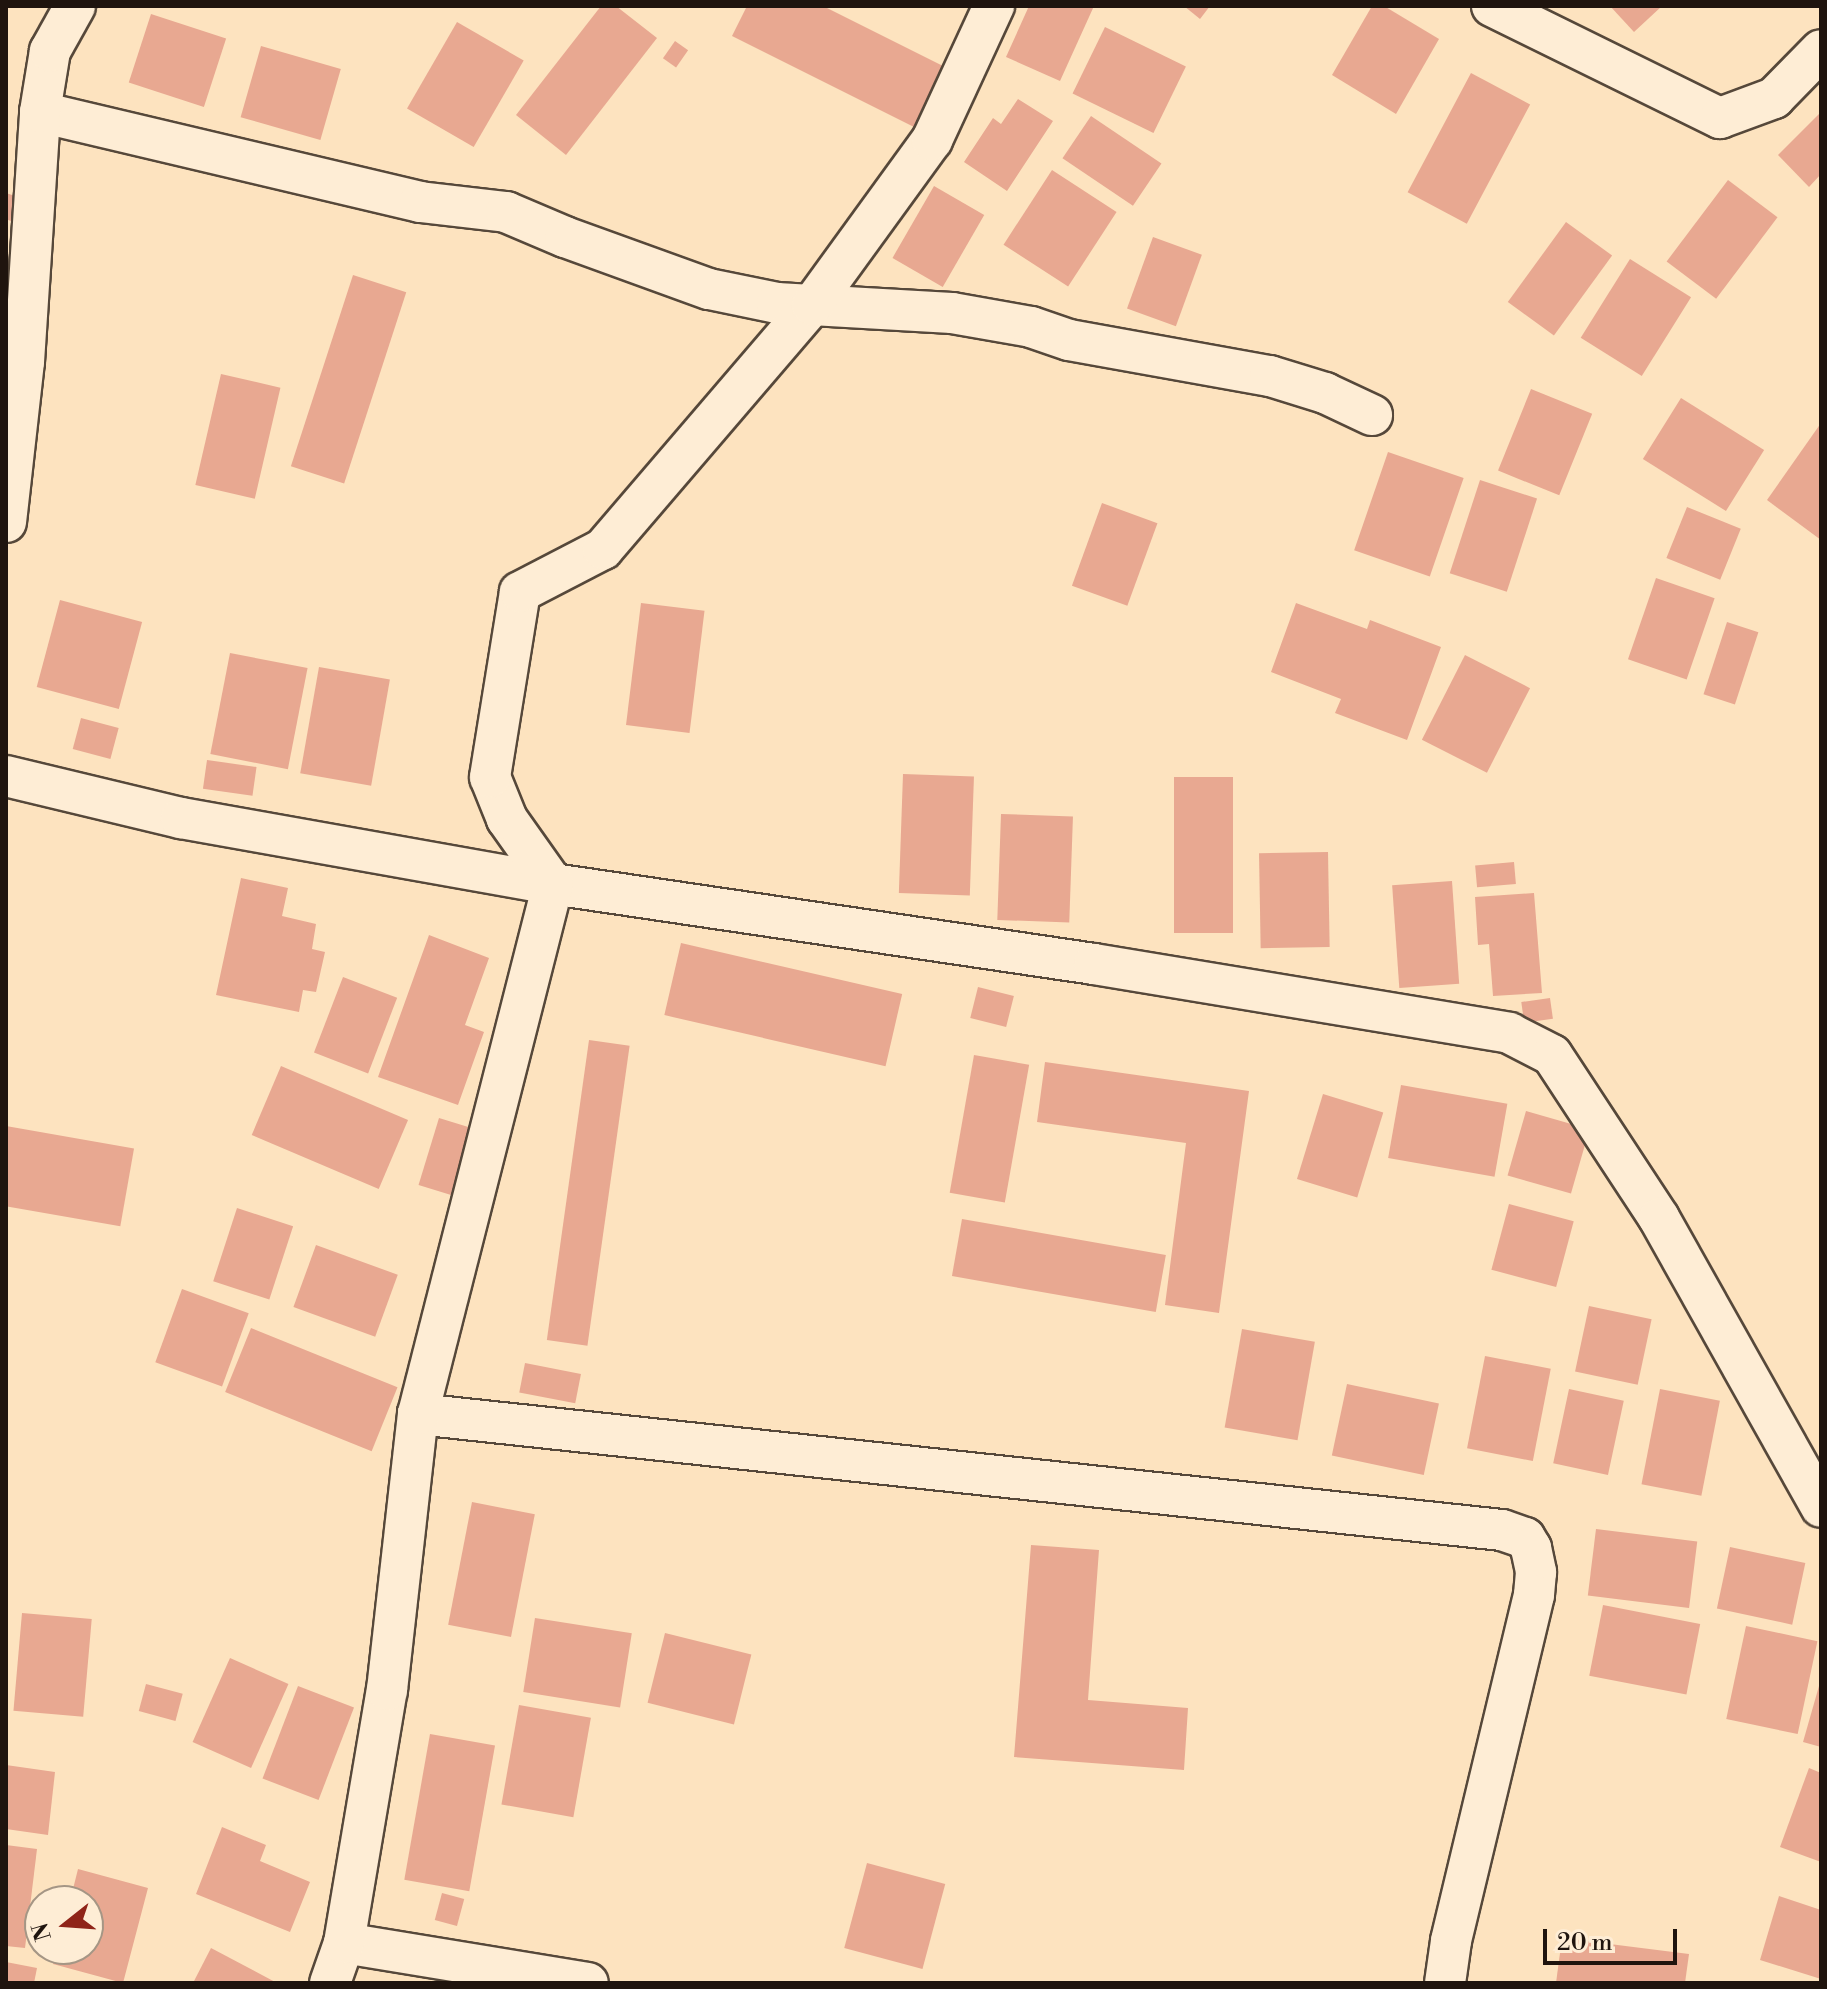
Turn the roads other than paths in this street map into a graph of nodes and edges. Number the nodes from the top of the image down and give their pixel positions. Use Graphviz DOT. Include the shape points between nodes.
graph roads {
  1 [pos="75,6"];
  2 [pos="994,6"];
  3 [pos="1492,6"];
  4 [pos="1821,50"];
  5 [pos="40,112"];
  6 [pos="812,305"];
  7 [pos="1372,415"];
  8 [pos="6,522"];
  9 [pos="6,776"];
  10 [pos="553,884"];
  11 [pos="418,1414"];
  12 [pos="1821,1507"];
  13 [pos="344,1943"];
  14 [pos="330,1983"];
  15 [pos="588,1983"];
  16 [pos="1445,1983"];
  1 -- 5 [label="street" via="50,51"];
  2 -- 6 [label="street" via="932,140"];
  3 -- 4 [label="street" via="1720,118 1774,98"];
  5 -- 6 [label="street" via="420,202 506,212 709,289"];
  5 -- 8 [label="street" via="24,362"];
  6 -- 7 [label="street" via="952,313 1031,327 1069,340 1270,376"];
  6 -- 10 [label="street" via="603,549 520,592 490,777 507,819"];
  9 -- 10 [label="street" via="181,818"];
  10 -- 11 [label="street"];
  10 -- 12 [label="street" via="1094,964 1509,1033 1552,1055 1659,1218"];
  11 -- 13 [label="street" via="387,1690"];
  11 -- 16 [label="street" via="1502,1530 1525,1538 1536,1572 1534,1595"];
  13 -- 14 [label="street"];
  13 -- 15 [label="street"];
}
